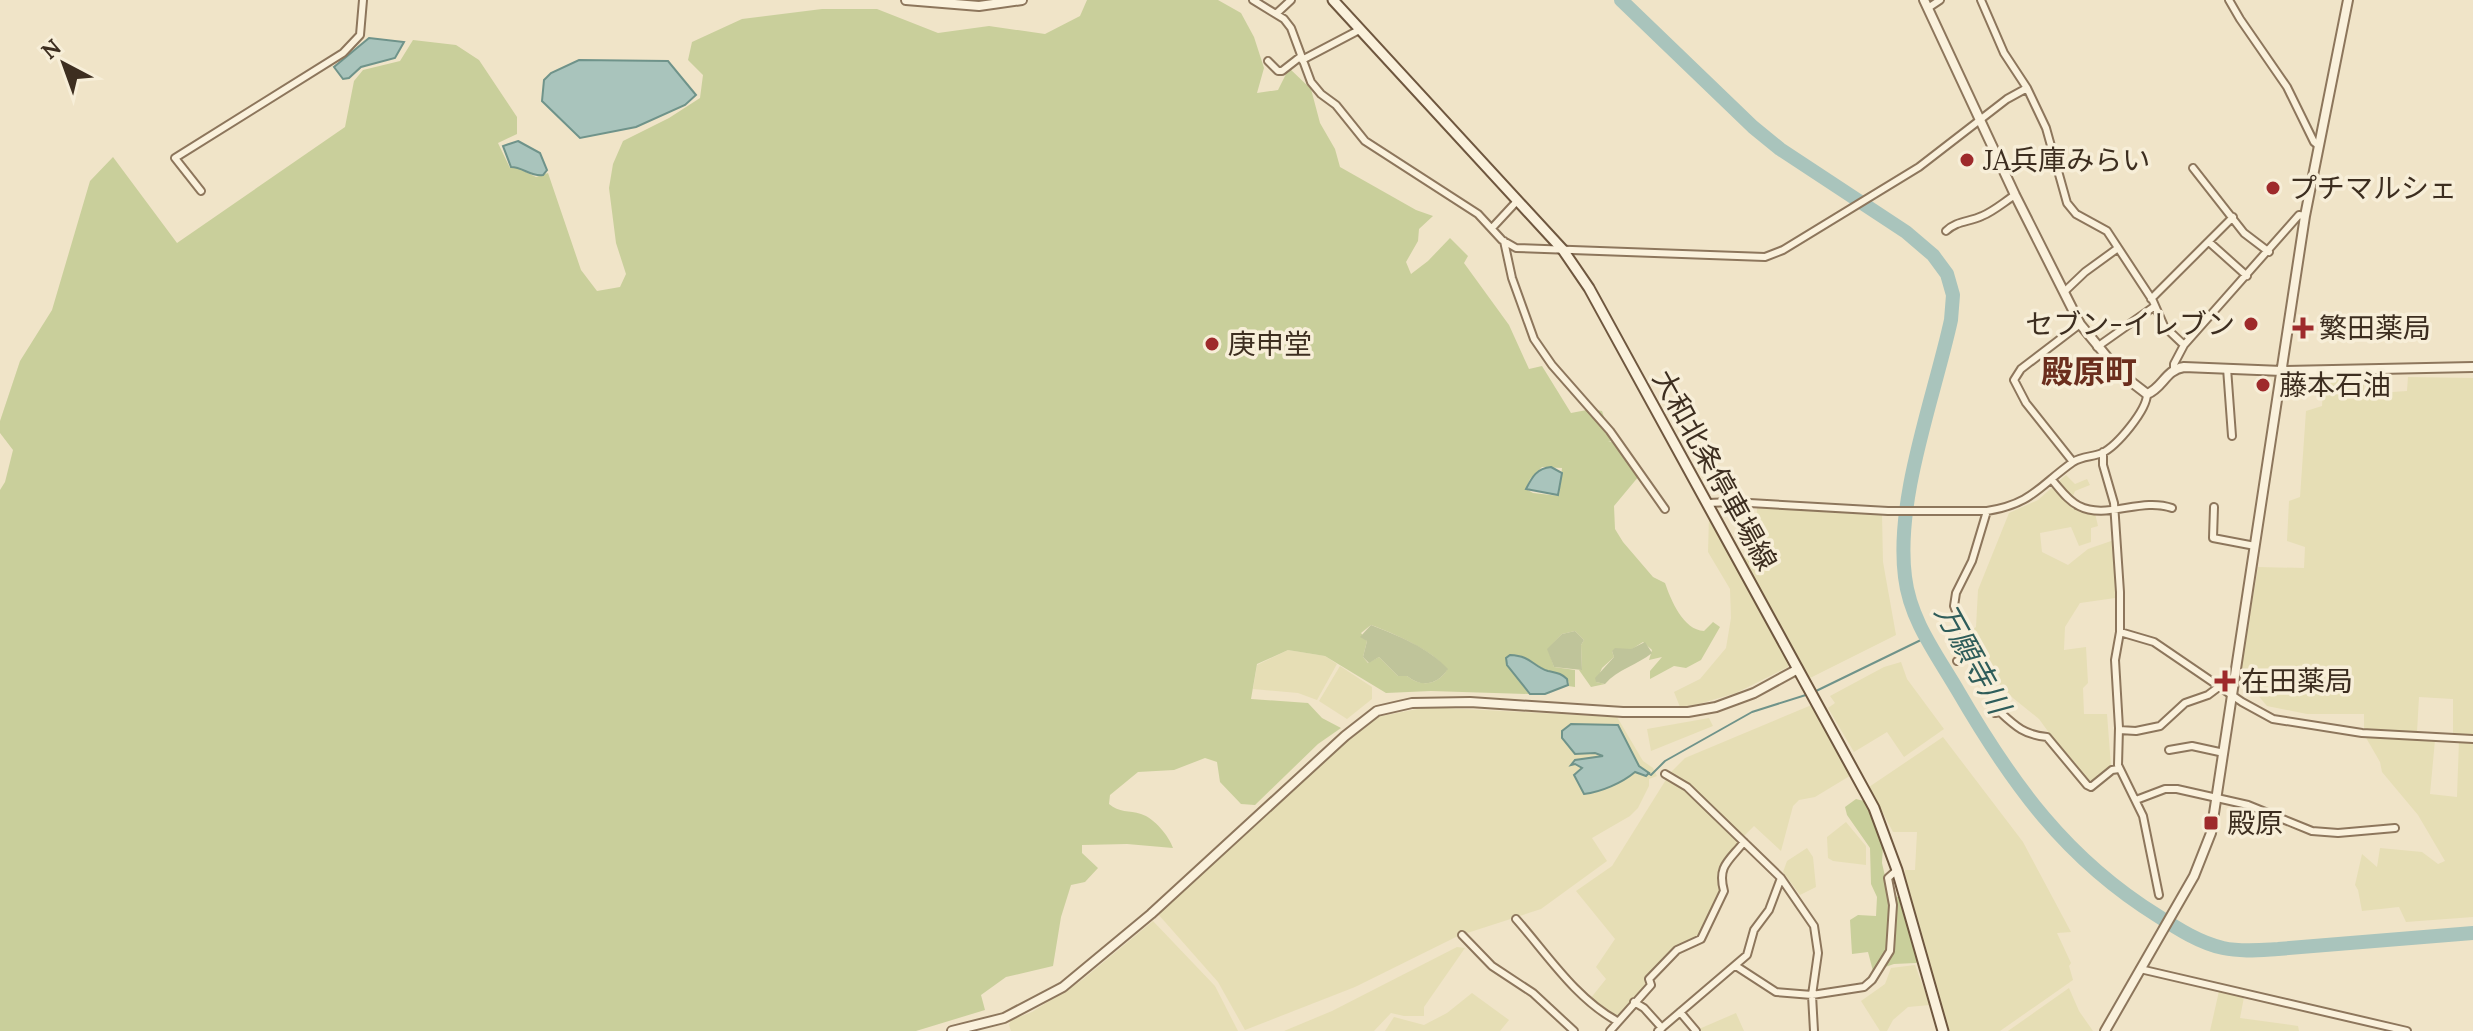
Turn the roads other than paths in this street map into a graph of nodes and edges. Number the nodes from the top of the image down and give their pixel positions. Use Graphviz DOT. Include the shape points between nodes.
graph roads {
  1 [pos="363,0"];
  2 [pos="906,0"];
  3 [pos="1022,0"];
  4 [pos="1253,0"];
  5 [pos="1291,0"];
  6 [pos="1333,0"];
  7 [pos="1940,0"];
  8 [pos="1981,0"];
  9 [pos="2229,0"];
  10 [pos="2348,0"];
  11 [pos="1926,4"];
  12 [pos="1277,13"];
  13 [pos="1361,29"];
  14 [pos="1301,58"];
  15 [pos="1268,61"];
  16 [pos="2027,88"];
  17 [pos="1980,120"];
  18 [pos="2319,146"];
  19 [pos="2193,168"];
  20 [pos="201,191"];
  21 [pos="2015,195"];
  22 [pos="1518,200"];
  23 [pos="2305,216"];
  24 [pos="2233,217"];
  25 [pos="1492,228"];
  26 [pos="1946,231"];
  27 [pos="1504,241"];
  28 [pos="2209,242"];
  29 [pos="2118,248"];
  30 [pos="1563,250"];
  31 [pos="2269,252"];
  32 [pos="2247,276"];
  33 [pos="2064,292"];
  34 [pos="2153,302"];
  35 [pos="2080,324"];
  36 [pos="2184,345"];
  37 [pos="2097,347"];
  38 [pos="2473,367"];
  39 [pos="2227,368"];
  40 [pos="2174,369"];
  41 [pos="2282,371"];
  42 [pos="2147,394"];
  43 [pos="2232,436"];
  44 [pos="2103,452"];
  45 [pos="2073,462"];
  46 [pos="2052,480"];
  47 [pos="1708,503"];
  48 [pos="2214,507"];
  49 [pos="2172,508"];
  50 [pos="1665,509"];
  51 [pos="2115,509"];
  52 [pos="1987,511"];
  53 [pos="2255,546"];
  54 [pos="2120,632"];
  55 [pos="1957,661"];
  56 [pos="1798,669"];
  57 [pos="2220,686"];
  58 [pos="2232,696"];
  59 [pos="1995,713"];
  60 [pos="2119,730"];
  61 [pos="2473,739"];
  62 [pos="2169,750"];
  63 [pos="2224,753"];
  64 [pos="2119,769"];
  65 [pos="1665,774"];
  66 [pos="2217,797"];
  67 [pos="2136,800"];
  68 [pos="2395,828"];
  69 [pos="1744,842"];
  70 [pos="1897,870"];
  71 [pos="1781,878"];
  72 [pos="2159,895"];
  73 [pos="1516,919"];
  74 [pos="1462,935"];
  75 [pos="1736,966"];
  76 [pos="2140,969"];
  77 [pos="1812,995"];
  78 [pos="1634,1002"];
  79 [pos="1680,1012"];
  80 [pos="1617,1021"];
  81 [pos="1660,1030"];
  82 [pos="952,1031"];
  83 [pos="1574,1031"];
  84 [pos="1610,1031"];
  85 [pos="1696,1031"];
  86 [pos="1814,1031"];
  87 [pos="1943,1031"];
  88 [pos="2105,1031"];
  89 [pos="2407,1031"];
  1 -- 20 [label="street" via="360,35 343,53 175,158"];
  2 -- 3 [label="street" via="979,6"];
  4 -- 12 [label="street"];
  5 -- 12 [label="street"];
  6 -- 13 [label="main road, 大和北条停車場線"];
  7 -- 11 [label="street"];
  8 -- 16 [label="street" via="2004,53"];
  9 -- 18 [label="street"];
  10 -- 18 [label="street"];
  11 -- 17 [label="street"];
  12 -- 14 [label="street" via="1291,28"];
  13 -- 14 [label="street"];
  13 -- 22 [label="main road, 大和北条停車場線"];
  14 -- 15 [label="street" via="1282,71"];
  14 -- 25 [label="street" via="1311,82 1365,141"];
  16 -- 17 [label="street"];
  16 -- 29 [label="street" via="2046,128 2067,203 2107,231"];
  17 -- 21 [label="street"];
  17 -- 30 [label="street" via="1919,167 1765,257"];
  18 -- 23 [label="street"];
  19 -- 24 [label="street"];
  21 -- 26 [label="street" via="1986,215 1957,222"];
  21 -- 33 [label="street"];
  22 -- 25 [label="street"];
  22 -- 30 [label="main road, 大和北条停車場線"];
  23 -- 31 [label="street" via="2299,215"];
  23 -- 41 [label="street"];
  24 -- 28 [label="street"];
  24 -- 31 [label="street"];
  25 -- 27 [label="street"];
  27 -- 30 [label="street" via="1516,248"];
  27 -- 50 [label="street" via="1534,339 1610,431"];
  28 -- 32 [label="street"];
  28 -- 34 [label="street"];
  29 -- 33 [label="street"];
  29 -- 34 [label="street"];
  30 -- 47 [label="main road, 大和北条停車場線"];
  31 -- 32 [label="street"];
  32 -- 36 [label="street"];
  33 -- 35 [label="street"];
  34 -- 36 [label="street" via="2164,326"];
  34 -- 37 [label="street"];
  35 -- 37 [label="street"];
  35 -- 45 [label="street" via="2014,380"];
  36 -- 40 [label="street"];
  37 -- 42 [label="street"];
  38 -- 41 [label="street"];
  39 -- 40 [label="street"];
  39 -- 41 [label="street"];
  39 -- 43 [label="street"];
  40 -- 42 [label="street"];
  41 -- 53 [label="street"];
  42 -- 44 [label="street" via="2141,412"];
  44 -- 45 [label="street"];
  44 -- 51 [label="street"];
  45 -- 46 [label="street"];
  46 -- 51 [label="street" via="2078,506"];
  46 -- 52 [label="street" via="2016,505"];
  47 -- 52 [label="street"];
  47 -- 56 [label="main road, 大和北条停車場線"];
  48 -- 53 [label="street" via="2213,538"];
  49 -- 51 [label="street" via="2157,503"];
  51 -- 54 [label="street"];
  52 -- 55 [label="street" via="1956,593 1954,606 1969,645 1969,657"];
  53 -- 58 [label="street"];
  54 -- 57 [label="street" via="2154,642"];
  54 -- 60 [label="street" via="2115,660"];
  56 -- 70 [label="main road, 大和北条停車場線" via="1874,808"];
  56 -- 82 [label="street" via="1729,702 1688,712 1470,702 1412,703 1377,711 1063,987 1004,1018"];
  57 -- 58 [label="street"];
  57 -- 60 [label="street" via="2185,703 2160,726"];
  58 -- 61 [label="street" via="2273,719 2362,733"];
  58 -- 63 [label="street"];
  59 -- 64 [label="street" via="2021,732 2047,737 2091,787"];
  60 -- 64 [label="street"];
  62 -- 63 [label="street" via="2192,746"];
  63 -- 66 [label="street"];
  64 -- 67 [label="street"];
  65 -- 69 [label="street" via="1687,787"];
  66 -- 67 [label="street" via="2165,789"];
  66 -- 68 [label="street" via="2312,831"];
  66 -- 76 [label="street" via="2202,860"];
  67 -- 72 [label="street"];
  69 -- 71 [label="street"];
  69 -- 78 [label="street" via="1722,869 1724,891 1701,939 1677,950"];
  70 -- 77 [label="street" via="1888,878 1893,909 1890,951 1872,980 1855,990"];
  70 -- 87 [label="main road, 大和北条停車場線"];
  71 -- 75 [label="street" via="1747,955"];
  71 -- 77 [label="street" via="1814,926 1818,953"];
  73 -- 80 [label="street" via="1589,1002"];
  74 -- 83 [label="street" via="1492,966 1533,993"];
  75 -- 77 [label="street" via="1776,992"];
  75 -- 79 [label="street"];
  76 -- 88 [label="street"];
  76 -- 89 [label="street"];
  77 -- 86 [label="street"];
  78 -- 80 [label="street"];
  78 -- 81 [label="street"];
  79 -- 81 [label="street"];
  79 -- 85 [label="street"];
  80 -- 84 [label="street"];
}
